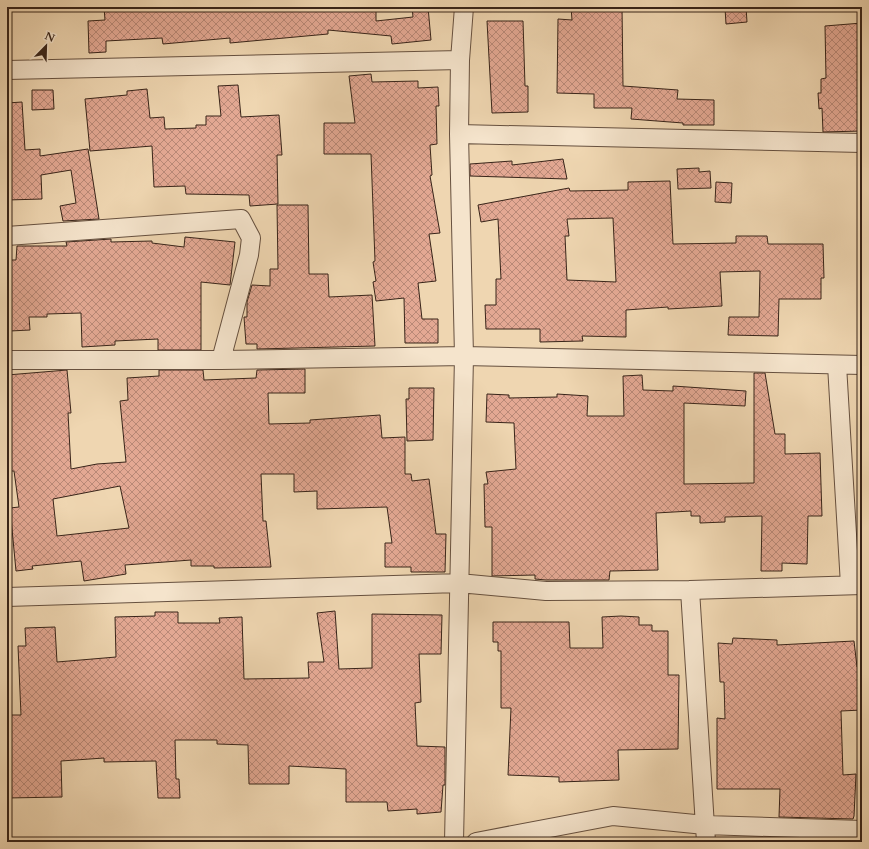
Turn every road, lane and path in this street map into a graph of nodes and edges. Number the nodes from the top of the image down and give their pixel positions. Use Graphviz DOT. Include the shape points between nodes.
graph roads {
  1 [pos="464,7"];
  2 [pos="460,60"];
  3 [pos="7,70"];
  4 [pos="460,134"];
  5 [pos="862,143"];
  6 [pos="7,236"];
  7 [pos="464,356"];
  8 [pos="7,360"];
  9 [pos="221,360"];
  10 [pos="837,365"];
  11 [pos="862,365"];
  12 [pos="459,583"];
  13 [pos="856,585"];
  14 [pos="690,590"];
  15 [pos="7,597"];
  16 [pos="862,830"];
  17 [pos="706,834"];
  18 [pos="454,842"];
  19 [pos="476,842"];
  1 -- 2 [label="street"];
  2 -- 3 [label="street"];
  2 -- 4 [label="street"];
  4 -- 5 [label="street"];
  4 -- 7 [label="street"];
  6 -- 9 [label="street" via="240,219 251,238 249,255"];
  7 -- 9 [label="street"];
  7 -- 10 [label="street"];
  7 -- 12 [label="street"];
  8 -- 9 [label="street"];
  10 -- 11 [label="street"];
  10 -- 13 [label="street"];
  12 -- 14 [label="street" via="546,591"];
  12 -- 15 [label="street"];
  12 -- 18 [label="street"];
  13 -- 14 [label="street"];
  14 -- 17 [label="street"];
  16 -- 17 [label="street"];
  17 -- 19 [label="street" via="613,816"];
}
